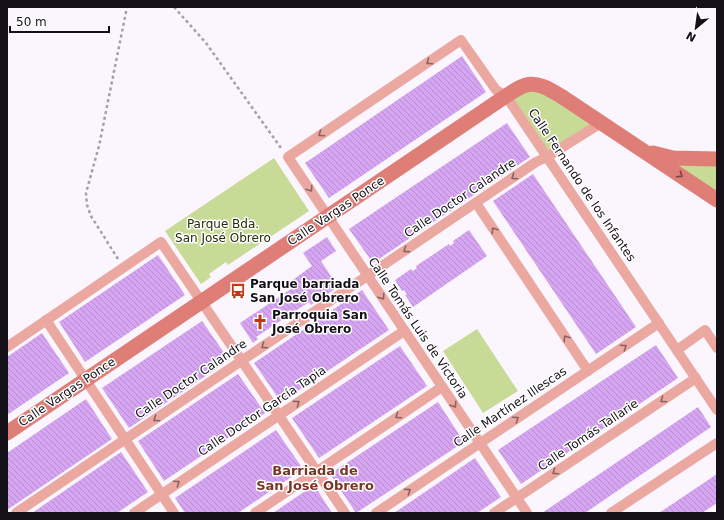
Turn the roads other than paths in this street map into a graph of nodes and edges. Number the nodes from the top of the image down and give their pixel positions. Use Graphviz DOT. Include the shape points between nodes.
graph roads {
  1 [pos="506,96"];
  2 [pos="601,123"];
  3 [pos="288,157"];
  4 [pos="547,157"];
  5 [pos="717,159"];
  6 [pos="717,200"];
  7 [pos="476,203"];
  8 [pos="328,216"];
  9 [pos="368,276"];
  10 [pos="201,302"];
  11 [pos="46,320"];
  12 [pos="659,323"];
  13 [pos="404,330"];
  14 [pos="7,347"];
  15 [pos="717,348"];
  16 [pos="677,350"];
  17 [pos="242,361"];
  18 [pos="588,371"];
  19 [pos="696,378"];
  20 [pos="86,380"];
  21 [pos="442,387"];
  22 [pos="717,410"];
  23 [pos="278,415"];
  24 [pos="7,433"];
  25 [pos="125,439"];
  26 [pos="480,443"];
  27 [pos="717,443"];
  28 [pos="316,471"];
  29 [pos="162,494"];
  30 [pos="517,498"];
  31 [pos="16,513"];
  32 [pos="134,513"];
  33 [pos="174,513"];
  34 [pos="255,513"];
  35 [pos="345,513"];
  36 [pos="376,513"];
  37 [pos="494,513"];
  38 [pos="527,513"];
  39 [pos="612,513"];
  1 -- 2 [label="street, Calle Vargas Ponce" via="526,85 535,85 554,92"];
  1 -- 3 [label="street, Calle Fernando de los Infantes, one-way" via="496,90 461,40"];
  1 -- 4 [label="street, Calle Fernando de los Infantes"];
  1 -- 8 [label="street, Calle Vargas Ponce"];
  2 -- 4 [label="street, Calle Doctor Calandre"];
  2 -- 5 [label="street" via="632,143 654,153 673,158"];
  2 -- 6 [label="street, one-way"];
  3 -- 8 [label="street, Calle Tomás Luis de Victoria, one-way"];
  4 -- 7 [label="street, Calle Doctor Calandre, one-way"];
  4 -- 12 [label="street, Calle Fernando de los Infantes"];
  7 -- 9 [label="street, Calle Doctor Calandre, one-way"];
  18 -- 7 [label="street, one-way"];
  8 -- 9 [label="street, Calle Tomás Luis de Victoria"];
  8 -- 10 [label="street, Calle Vargas Ponce"];
  9 -- 13 [label="street, Calle Tomás Luis de Victoria, one-way"];
  9 -- 17 [label="street, Calle Doctor Calandre, one-way"];
  10 -- 11 [label="street" via="161,242"];
  10 -- 17 [label="street"];
  10 -- 20 [label="street, Calle Vargas Ponce"];
  11 -- 14 [label="street"];
  11 -- 20 [label="street"];
  12 -- 16 [label="street, Calle Fernando de los Infantes"];
  18 -- 12 [label="street, Calle Martínez Illescas, one-way"];
  13 -- 21 [label="street, Calle Tomás Luis de Victoria"];
  23 -- 13 [label="street, Calle Doctor García Tapia, one-way"];
  15 -- 16 [label="street" via="706,330"];
  16 -- 19 [label="street, Calle Fernando de los Infantes"];
  17 -- 23 [label="street"];
  17 -- 25 [label="street, Calle Doctor Calandre, one-way"];
  26 -- 18 [label="street, Calle Martínez Illescas, one-way"];
  19 -- 22 [label="street, Calle Fernando de los Infantes"];
  19 -- 30 [label="street, Calle Tomás Tallarie, one-way"];
  20 -- 24 [label="street, Calle Vargas Ponce"];
  20 -- 25 [label="street"];
  21 -- 26 [label="street, Calle Tomás Luis de Victoria, one-way"];
  21 -- 28 [label="street, one-way"];
  23 -- 28 [label="street"];
  29 -- 23 [label="street, Calle Doctor García Tapia, one-way"];
  25 -- 29 [label="street"];
  25 -- 31 [label="street, Calle Doctor Calandre"];
  26 -- 30 [label="street, Calle Tomás Luis de Victoria"];
  36 -- 26 [label="street, Calle Martínez Illescas, one-way"];
  27 -- 39 [label="street"];
  28 -- 34 [label="street"];
  28 -- 35 [label="street"];
  29 -- 32 [label="street, Calle Doctor García Tapia"];
  29 -- 33 [label="street"];
  30 -- 37 [label="street, Calle Tomás Tallarie"];
  30 -- 38 [label="street, Calle Tomás Luis de Victoria"];
}
